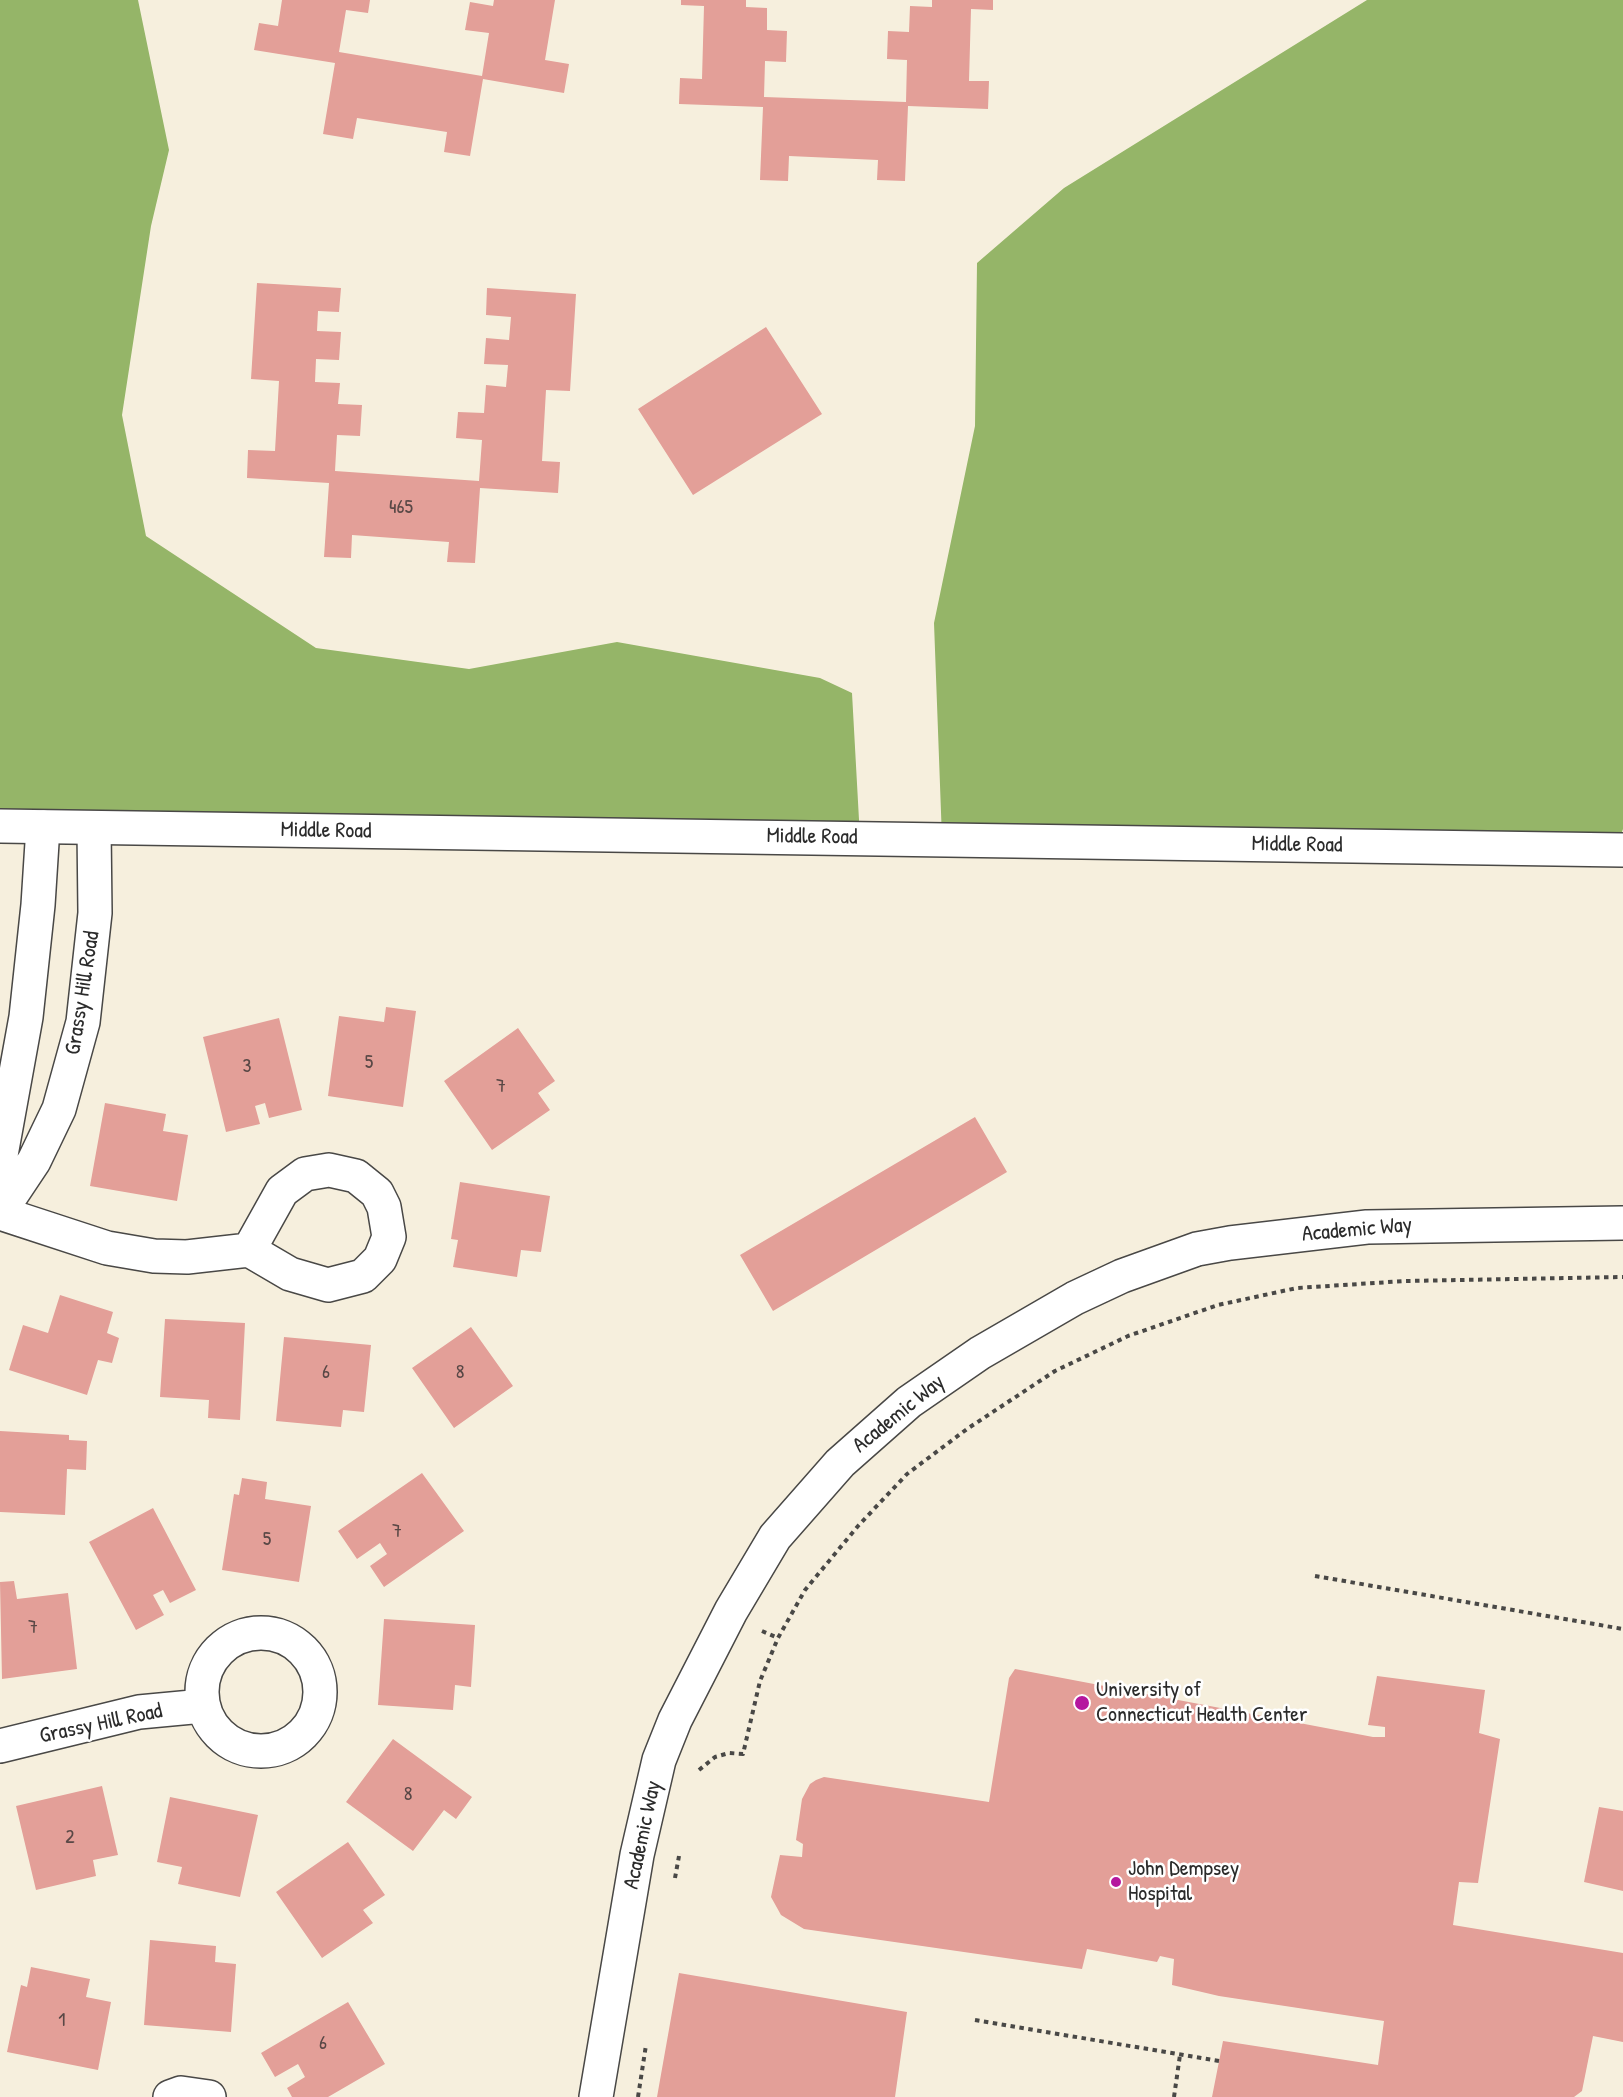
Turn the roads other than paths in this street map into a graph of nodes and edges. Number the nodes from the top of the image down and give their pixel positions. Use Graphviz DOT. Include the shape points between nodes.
graph roads {
  1 [pos="0,826"];
  2 [pos="43,827"];
  3 [pos="94,828"];
  4 [pos="1623,850"];
  5 [pos="0,1197"];
  6 [pos="0,1213"];
  7 [pos="1623,1223"];
  8 [pos="249,1250"];
  9 [pos="203,1706"];
  10 [pos="0,1746"];
  11 [pos="170,2097"];
  12 [pos="209,2097"];
  13 [pos="596,2097"];
  1 -- 2 [label="street, Middle Road"];
  2 -- 3 [label="street, Middle Road"];
  2 -- 5 [label="street" via="26,1017 2,1155"];
  3 -- 4 [label="street, Middle Road"];
  3 -- 6 [label="street, Grassy Hill Road" via="95,913 82,1022 59,1108 34,1161"];
  6 -- 8 [label="street, Grassy Hill Road" via="107,1248 154,1256 187,1257"];
  7 -- 13 [label="street, Academic Way" via="1367,1227 1197,1249 1122,1276 1066,1303 980,1353 909,1402 840,1463 775,1537 731,1611 675,1720 659,1760 637,1855"];
  9 -- 10 [label="street, Grassy Hill Road" via="139,1712"];
  11 -- 12 [label="street" via="181,2093"];
}
